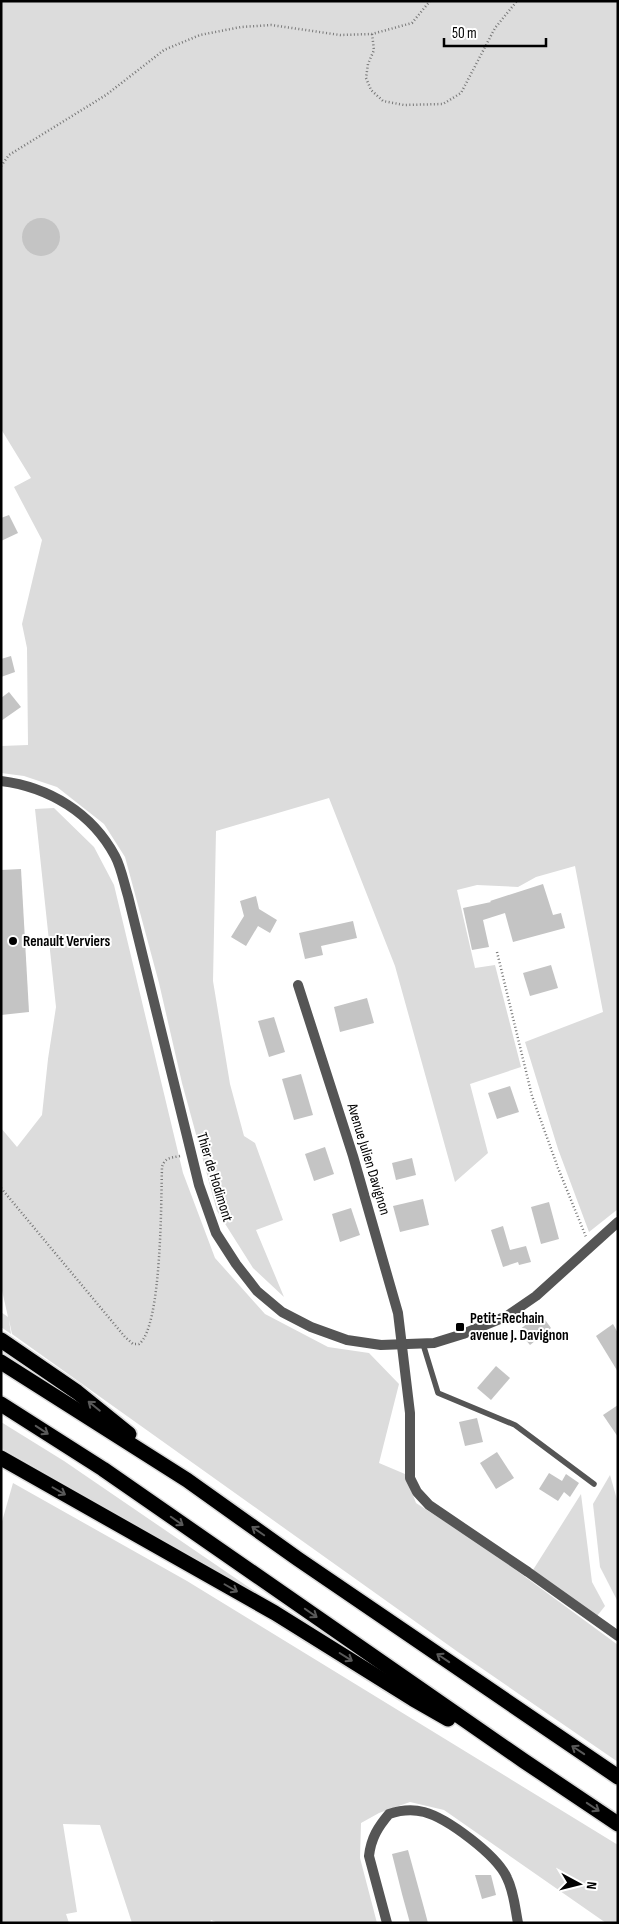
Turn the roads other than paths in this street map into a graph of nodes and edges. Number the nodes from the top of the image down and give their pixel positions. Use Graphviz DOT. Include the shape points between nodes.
graph roads {
  1 [pos="1,781"];
  2 [pos="298,985"];
  3 [pos="618,1222"];
  4 [pos="1,1340"];
  5 [pos="403,1344"];
  6 [pos="423,1344"];
  7 [pos="1,1362"];
  8 [pos="1,1404"];
  9 [pos="1,1458"];
  10 [pos="187,1480"];
  11 [pos="594,1484"];
  12 [pos="618,1636"];
  13 [pos="524,1761"];
  14 [pos="618,1777"];
  15 [pos="618,1824"];
  16 [pos="387,1923"];
  17 [pos="518,1923"];
  1 -- 5 [label="street, Thier de Hodimont" via="20,783 59,799 92,823 116,857 199,1185 216,1233 236,1264 257,1291 282,1312 311,1328 347,1340 381,1345"];
  2 -- 5 [label="street, Avenue Julien Davignon" via="353,1156 398,1313"];
  3 -- 6 [label="street, Thier de Hodimont" via="536,1296 507,1316 463,1334"];
  10 -- 4 [label="highway, one-way" via="77,1392"];
  5 -- 6 [label="street, Thier de Hodimont"];
  5 -- 12 [label="street, Avenue Julien Davignon" via="410,1413 410,1478 417,1492 429,1505"];
  6 -- 11 [label="lane" via="438,1393 515,1425"];
  7 -- 10 [label="highway"];
  8 -- 13 [label="highway, one-way" via="103,1469"];
  9 -- 13 [label="highway, one-way" via="275,1613 413,1699"];
  14 -- 10 [label="highway, one-way"];
  13 -- 15 [label="highway, one-way"];
  16 -- 17 [label="street" via="369,1856 370,1845 374,1833 389,1814 410,1810 438,1817 499,1864 508,1878"];
}
